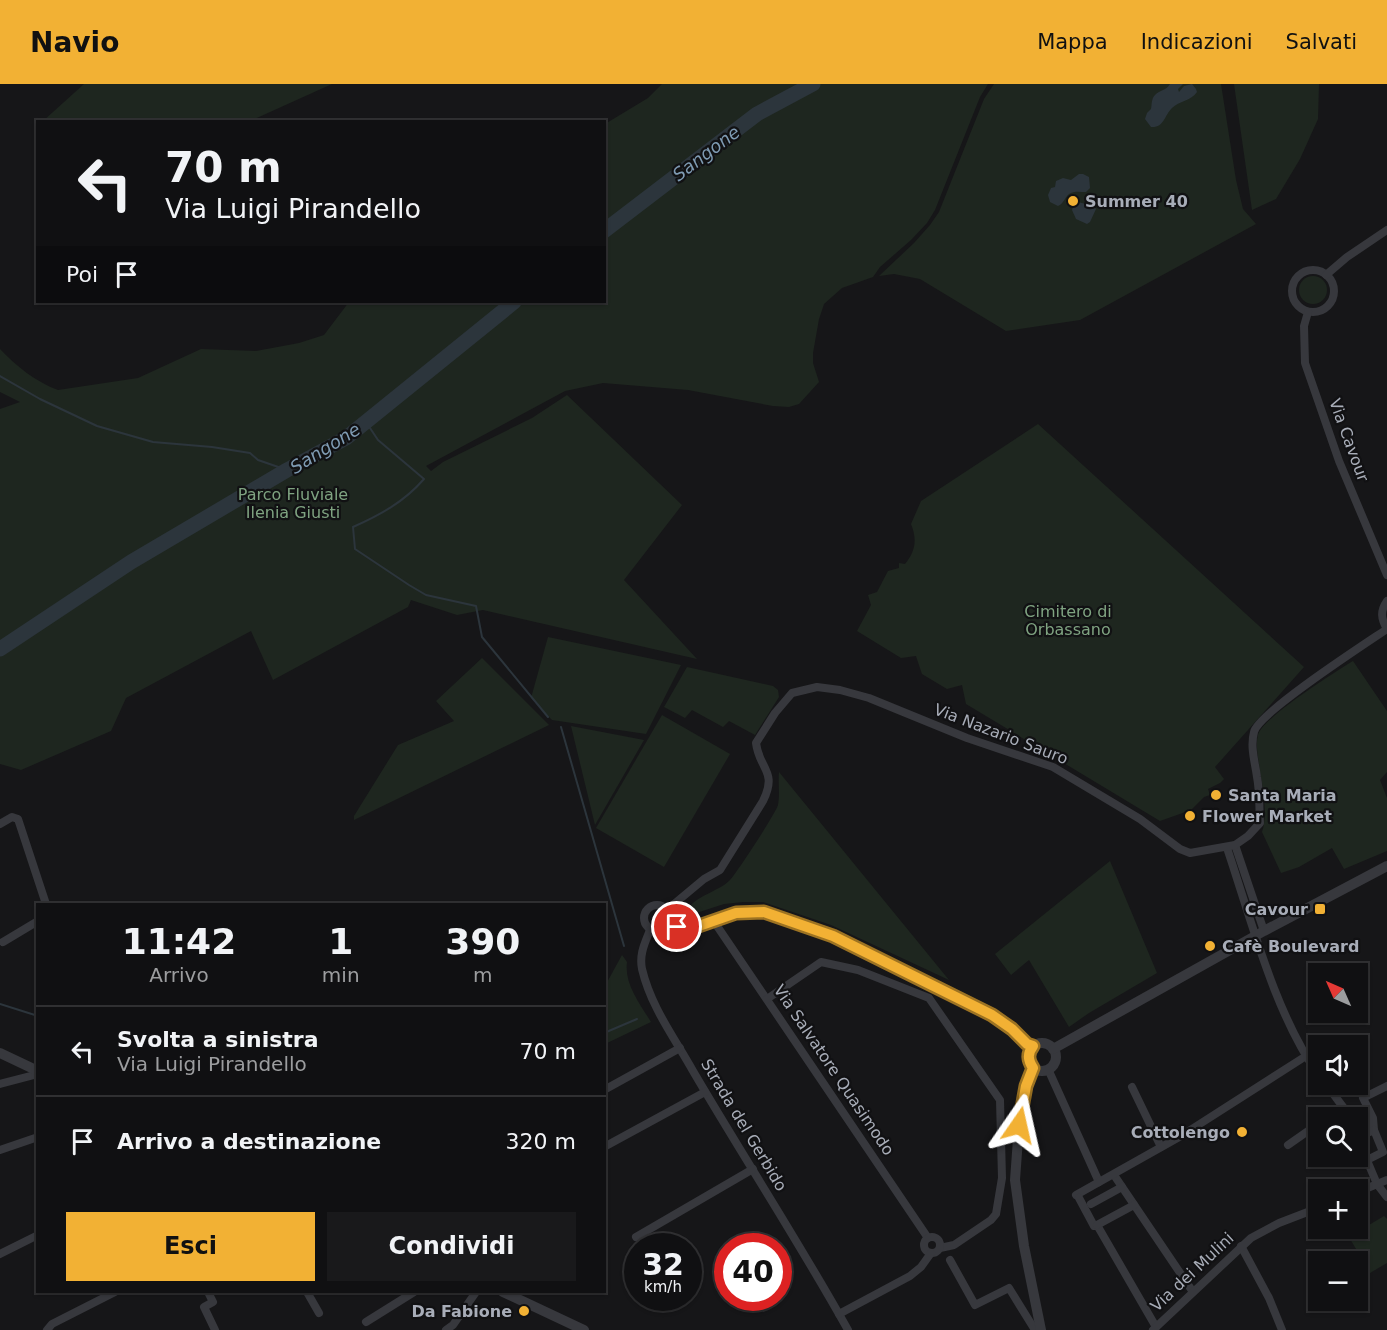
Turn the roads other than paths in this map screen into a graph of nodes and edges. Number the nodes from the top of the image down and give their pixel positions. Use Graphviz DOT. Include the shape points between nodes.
graph roads {
  1 [pos="1387,230"];
  2 [pos="1326,275"];
  3 [pos="1308,312"];
  4 [pos="1387,575"];
  5 [pos="1387,601"];
  6 [pos="1387,629"];
  7 [pos="0,824"];
  8 [pos="1231,847"];
  9 [pos="1387,866"];
  10 [pos="46,903"];
  11 [pos="1256,908"];
  12 [pos="668,909"];
  13 [pos="1304,909"];
  14 [pos="713,920"];
  15 [pos="36,922"];
  16 [pos="669,924"];
  17 [pos="650,930"];
  18 [pos="1260,933"];
  19 [pos="3,942"];
  20 [pos="767,999"];
  21 [pos="1033,1046"];
  22 [pos="680,1048"];
  23 [pos="1053,1049"];
  24 [pos="0,1053"];
  25 [pos="1306,1056"];
  26 [pos="1308,1059"];
  27 [pos="1033,1068"];
  28 [pos="1048,1069"];
  29 [pos="36,1071"];
  30 [pos="36,1073"];
  31 [pos="0,1084"];
  32 [pos="1387,1086"];
  33 [pos="1132,1087"];
  34 [pos="606,1089"];
  35 [pos="705,1092"];
  36 [pos="1334,1095"];
  37 [pos="1343,1107"];
  38 [pos="1374,1130"];
  39 [pos="1308,1131"];
  40 [pos="1368,1133"];
  41 [pos="36,1138"];
  42 [pos="1288,1144"];
  43 [pos="606,1147"];
  44 [pos="1161,1148"];
  45 [pos="0,1150"];
  46 [pos="1386,1152"];
  47 [pos="1368,1160"];
  48 [pos="1368,1162"];
  49 [pos="753,1169"];
  50 [pos="1114,1175"];
  51 [pos="1387,1180"];
  52 [pos="1100,1182"];
  53 [pos="1377,1184"];
  54 [pos="1122,1187"];
  55 [pos="1368,1188"];
  56 [pos="1387,1197"];
  57 [pos="1091,1204"];
  58 [pos="1134,1205"];
  59 [pos="1308,1212"];
  60 [pos="1098,1225"];
  61 [pos="643,1233"];
  62 [pos="36,1236"];
  63 [pos="928,1238"];
  64 [pos="1241,1246"];
  65 [pos="940,1248"];
  66 [pos="930,1253"];
  67 [pos="0,1254"];
  68 [pos="950,1260"];
  69 [pos="1193,1292"];
  70 [pos="113,1293"];
  71 [pos="208,1293"];
  72 [pos="308,1293"];
  73 [pos="412,1293"];
  74 [pos="475,1293"];
  75 [pos="505,1293"];
  76 [pos="319,1313"];
  77 [pos="839,1314"];
  78 [pos="366,1322"];
  79 [pos="451,1328"];
  80 [pos="1155,1328"];
  81 [pos="46,1330"];
  82 [pos="215,1330"];
  83 [pos="585,1330"];
  84 [pos="848,1330"];
  85 [pos="1035,1330"];
  86 [pos="1041,1330"];
  87 [pos="1282,1330"];
  1 -- 2 [label="street"];
  2 -- 3 [label="street" via="1333,287 1332,300 1322,310"];
  2 -- 3 [label="street" via="1307,271 1293,285 1293,298"];
  3 -- 4 [label="street, Via Cavour" via="1304,326 1305,363 1339,461"];
  5 -- 6 [label="street" via="1382,610"];
  6 -- 8 [label="street" via="1312,680 1254,729 1252,750 1260,823"];
  7 -- 10 [label="street" via="12,817 18,819"];
  8 -- 11 [label="street"];
  8 -- 12 [label="street, Via Nazario Sauro" via="1190,853 1053,767 967,738 869,698 817,687 792,693 756,742 770,781 768,791 720,870"];
  8 -- 18 [label="street"];
  9 -- 13 [label="street"];
  11 -- 13 [label="street"];
  11 -- 18 [label="street"];
  12 -- 16 [label="street"];
  12 -- 17 [label="street" via="657,904 647,909 644,920"];
  13 -- 18 [label="street"];
  14 -- 16 [label="street" via="693,928"];
  14 -- 20 [label="street, Via Salvatore Quasimodo"];
  14 -- 21 [label="street" via="742,912 764,912 833,936 992,1015"];
  15 -- 19 [label="street"];
  16 -- 17 [label="street" via="661,931"];
  17 -- 22 [label="street, Strada del Gerbido" via="641,950 642,968 659,1014"];
  18 -- 23 [label="street"];
  18 -- 25 [label="street" via="1275,989"];
  20 -- 63 [label="street, Via Salvatore Quasimodo"];
  20 -- 65 [label="street" via="820,962 858,970 932,1000 1001,1104 1002,1178 996,1214 954,1245"];
  21 -- 23 [label="street" via="1043,1043"];
  21 -- 27 [label="street" via="1028,1059"];
  22 -- 34 [label="street"];
  22 -- 35 [label="street, Strada del Gerbido"];
  23 -- 28 [label="street" via="1055,1059"];
  24 -- 29 [label="street"];
  25 -- 26 [label="street"];
  25 -- 44 [label="street"];
  27 -- 28 [label="street"];
  27 -- 86 [label="street" via="1019,1125 1015,1180"];
  28 -- 52 [label="street"];
  30 -- 31 [label="street"];
  32 -- 38 [label="street" via="1363,1098"];
  33 -- 44 [label="street"];
  35 -- 43 [label="street"];
  35 -- 49 [label="street, Strada del Gerbido"];
  36 -- 37 [label="street"];
  38 -- 40 [label="street"];
  38 -- 46 [label="street"];
  39 -- 42 [label="street"];
  41 -- 45 [label="street"];
  44 -- 50 [label="street"];
  46 -- 47 [label="street"];
  48 -- 53 [label="street"];
  49 -- 61 [label="street"];
  49 -- 77 [label="street, Strada del Gerbido"];
  50 -- 52 [label="street"];
  50 -- 54 [label="street"];
  51 -- 53 [label="street"];
  52 -- 60 [label="street" via="1078,1196 1094,1226"];
  53 -- 55 [label="street"];
  53 -- 56 [label="street"];
  54 -- 57 [label="street"];
  54 -- 58 [label="street"];
  58 -- 60 [label="street"];
  58 -- 69 [label="street"];
  59 -- 64 [label="street, Via dei Mulini" via="1266,1230"];
  60 -- 80 [label="street"];
  62 -- 67 [label="street"];
  63 -- 65 [label="street, Via Salvatore Quasimodo" via="938,1239"];
  63 -- 66 [label="street, Via Salvatore Quasimodo" via="924,1245"];
  64 -- 69 [label="street, Via dei Mulini"];
  64 -- 87 [label="street"];
  65 -- 66 [label="street"];
  66 -- 77 [label="street" via="910,1276"];
  68 -- 85 [label="street" via="975,1305 1009,1288"];
  69 -- 80 [label="street, Via dei Mulini"];
  70 -- 81 [label="street"];
  71 -- 82 [label="street" via="213,1302 204,1307"];
  72 -- 76 [label="street"];
  73 -- 78 [label="street"];
  74 -- 79 [label="street"];
  75 -- 83 [label="street"];
  77 -- 84 [label="street, Strada del Gerbido"];
}
